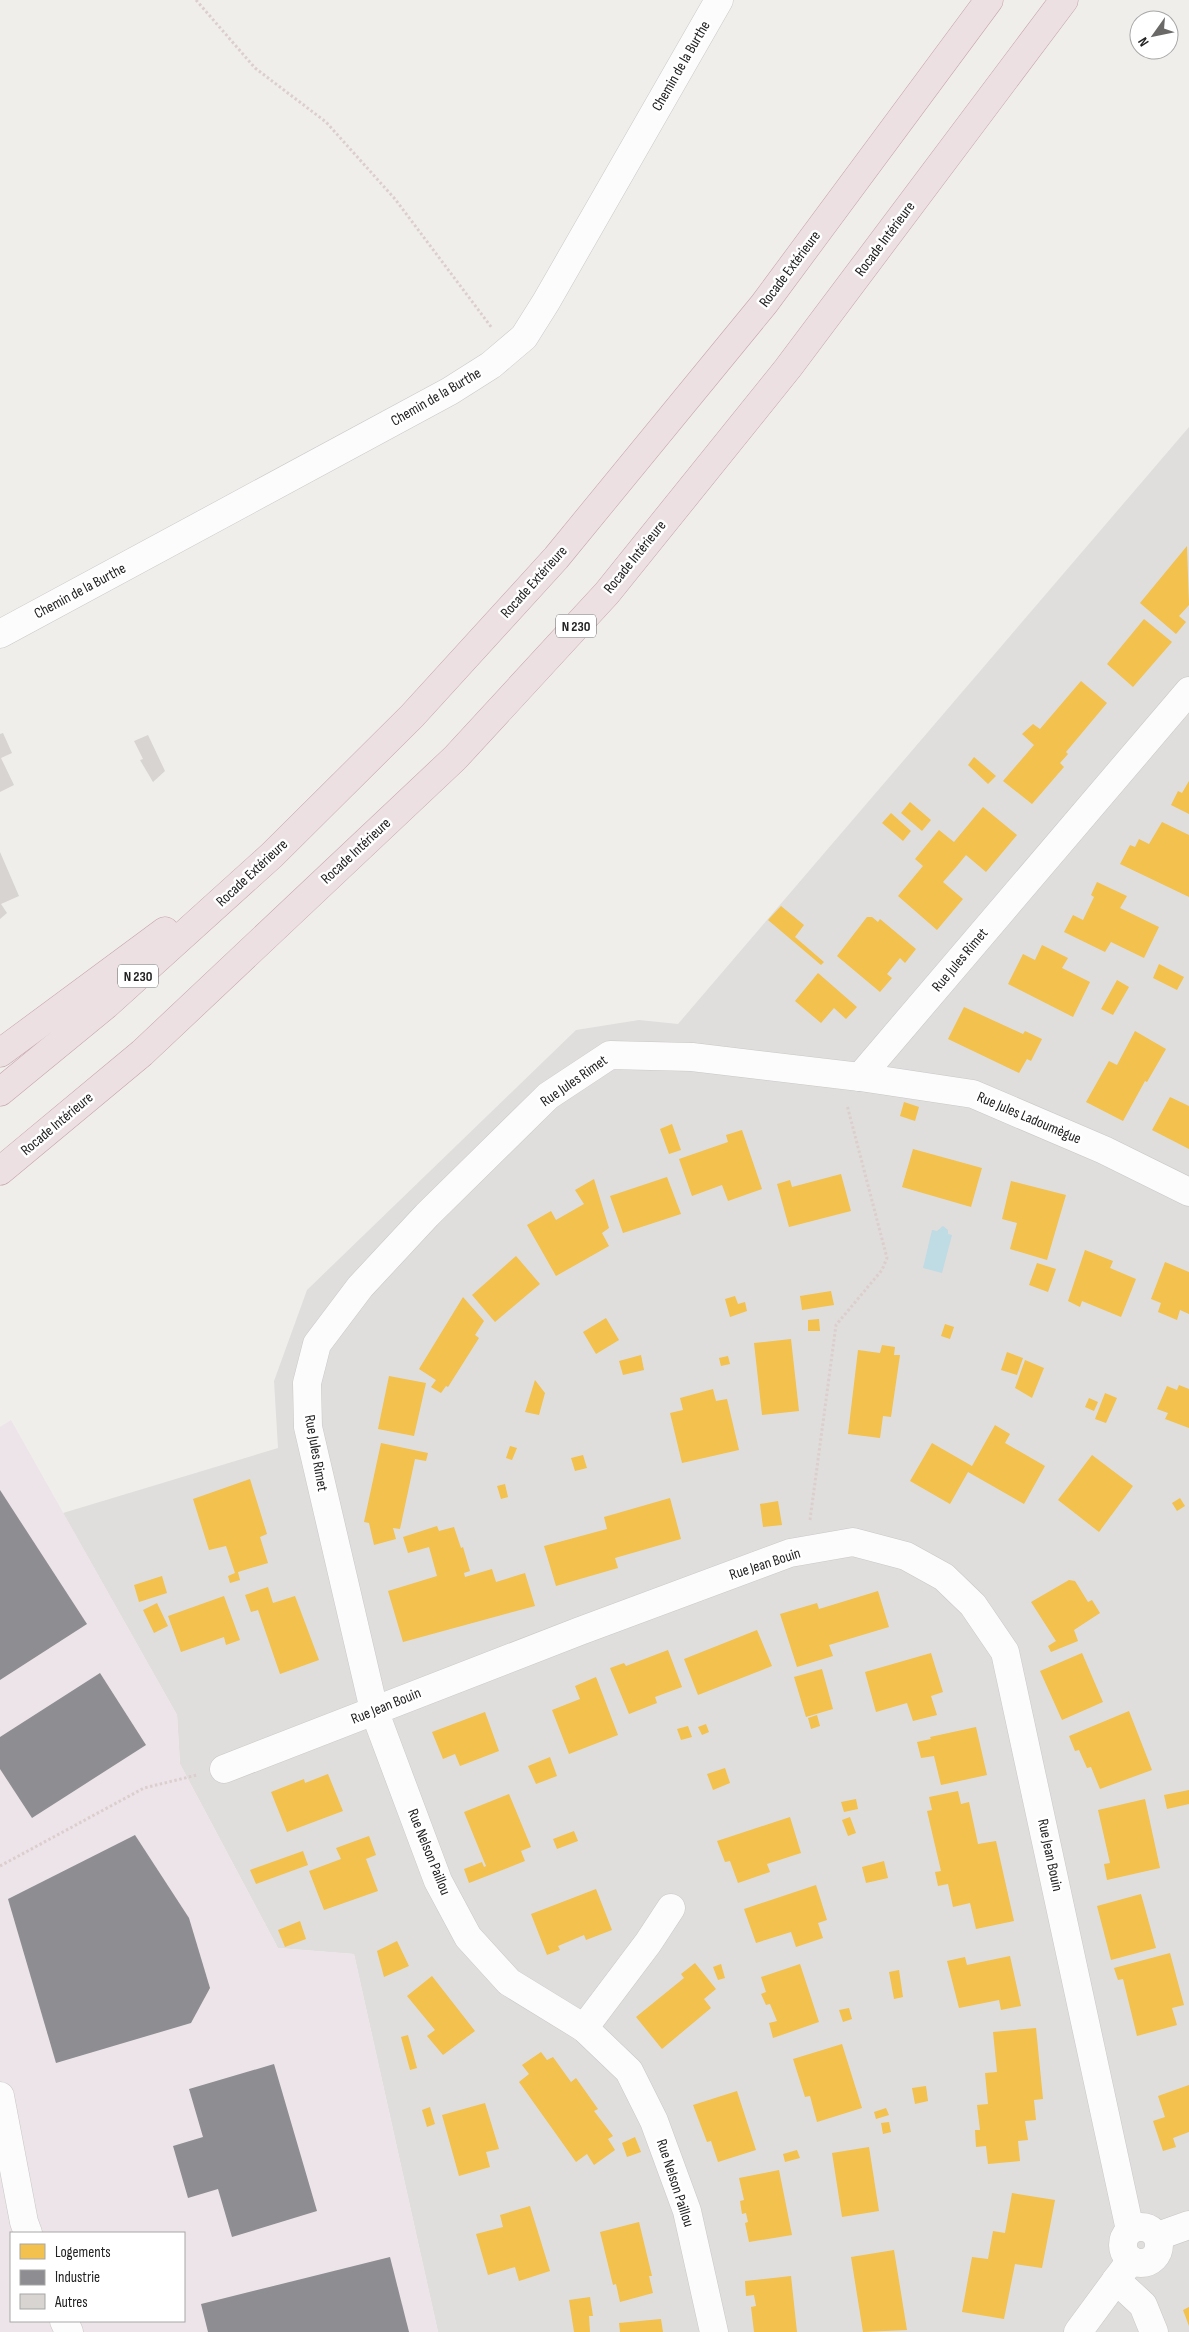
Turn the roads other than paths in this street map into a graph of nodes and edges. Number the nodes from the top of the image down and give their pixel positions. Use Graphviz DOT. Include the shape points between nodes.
graph roads {
  1 [pos="719,0"];
  2 [pos="989,0"];
  3 [pos="1064,0"];
  4 [pos="0,634"];
  5 [pos="1189,691"];
  6 [pos="272,856"];
  7 [pos="0,1052"];
  8 [pos="850,1076"];
  9 [pos="0,1092"];
  10 [pos="0,1171"];
  11 [pos="1189,1192"];
  12 [pos="374,1710"];
  13 [pos="224,1769"];
  14 [pos="670,1908"];
  15 [pos="584,2028"];
  16 [pos="0,2096"];
  17 [pos="1189,2225"];
  18 [pos="1130,2230"];
  19 [pos="28,2232"];
  20 [pos="1158,2236"];
  21 [pos="1123,2270"];
  22 [pos="714,2332"];
  23 [pos="1078,2332"];
  24 [pos="1154,2332"];
  1 -- 4 [label="street, Chemin de la Burthe" via="546,302 524,336 507,351 450,391"];
  2 -- 6 [label="highway, Rocade Extérieure / N 230" via="764,304 556,558 412,716"];
  3 -- 10 [label="highway, Rocade Intérieure / N 230" via="788,368 606,593 455,758 142,1053"];
  5 -- 8 [label="street, Rue Jules Rimet"];
  6 -- 7 [label="highway"];
  6 -- 9 [label="highway, Rocade Extérieure / N 230" via="106,1005"];
  8 -- 11 [label="street, Rue Jules Ladoumègue" via="973,1094 1104,1150"];
  8 -- 12 [label="street, Rue Jules Rimet" via="692,1057 610,1055 548,1096 427,1215 360,1287 317,1344 307,1383 308,1427"];
  12 -- 13 [label="street, Rue Jean Bouin"];
  12 -- 15 [label="street, Rue Nelson Paillou" via="438,1881 468,1936 509,1982"];
  12 -- 18 [label="street, Rue Jean Bouin" via="790,1553 854,1542 906,1556 944,1577 973,1605 1004,1652"];
  14 -- 15 [label="street" via="648,1943"];
  15 -- 22 [label="street, Rue Nelson Paillou" via="629,2071 654,2121 686,2211"];
  16 -- 19 [label="street"];
  17 -- 20 [label="street"];
  18 -- 20 [label="street" via="1144,2226"];
  18 -- 21 [label="street" via="1124,2237"];
  20 -- 21 [label="street" via="1160,2247 1156,2256"];
  21 -- 23 [label="street"];
  21 -- 24 [label="street"];
}
